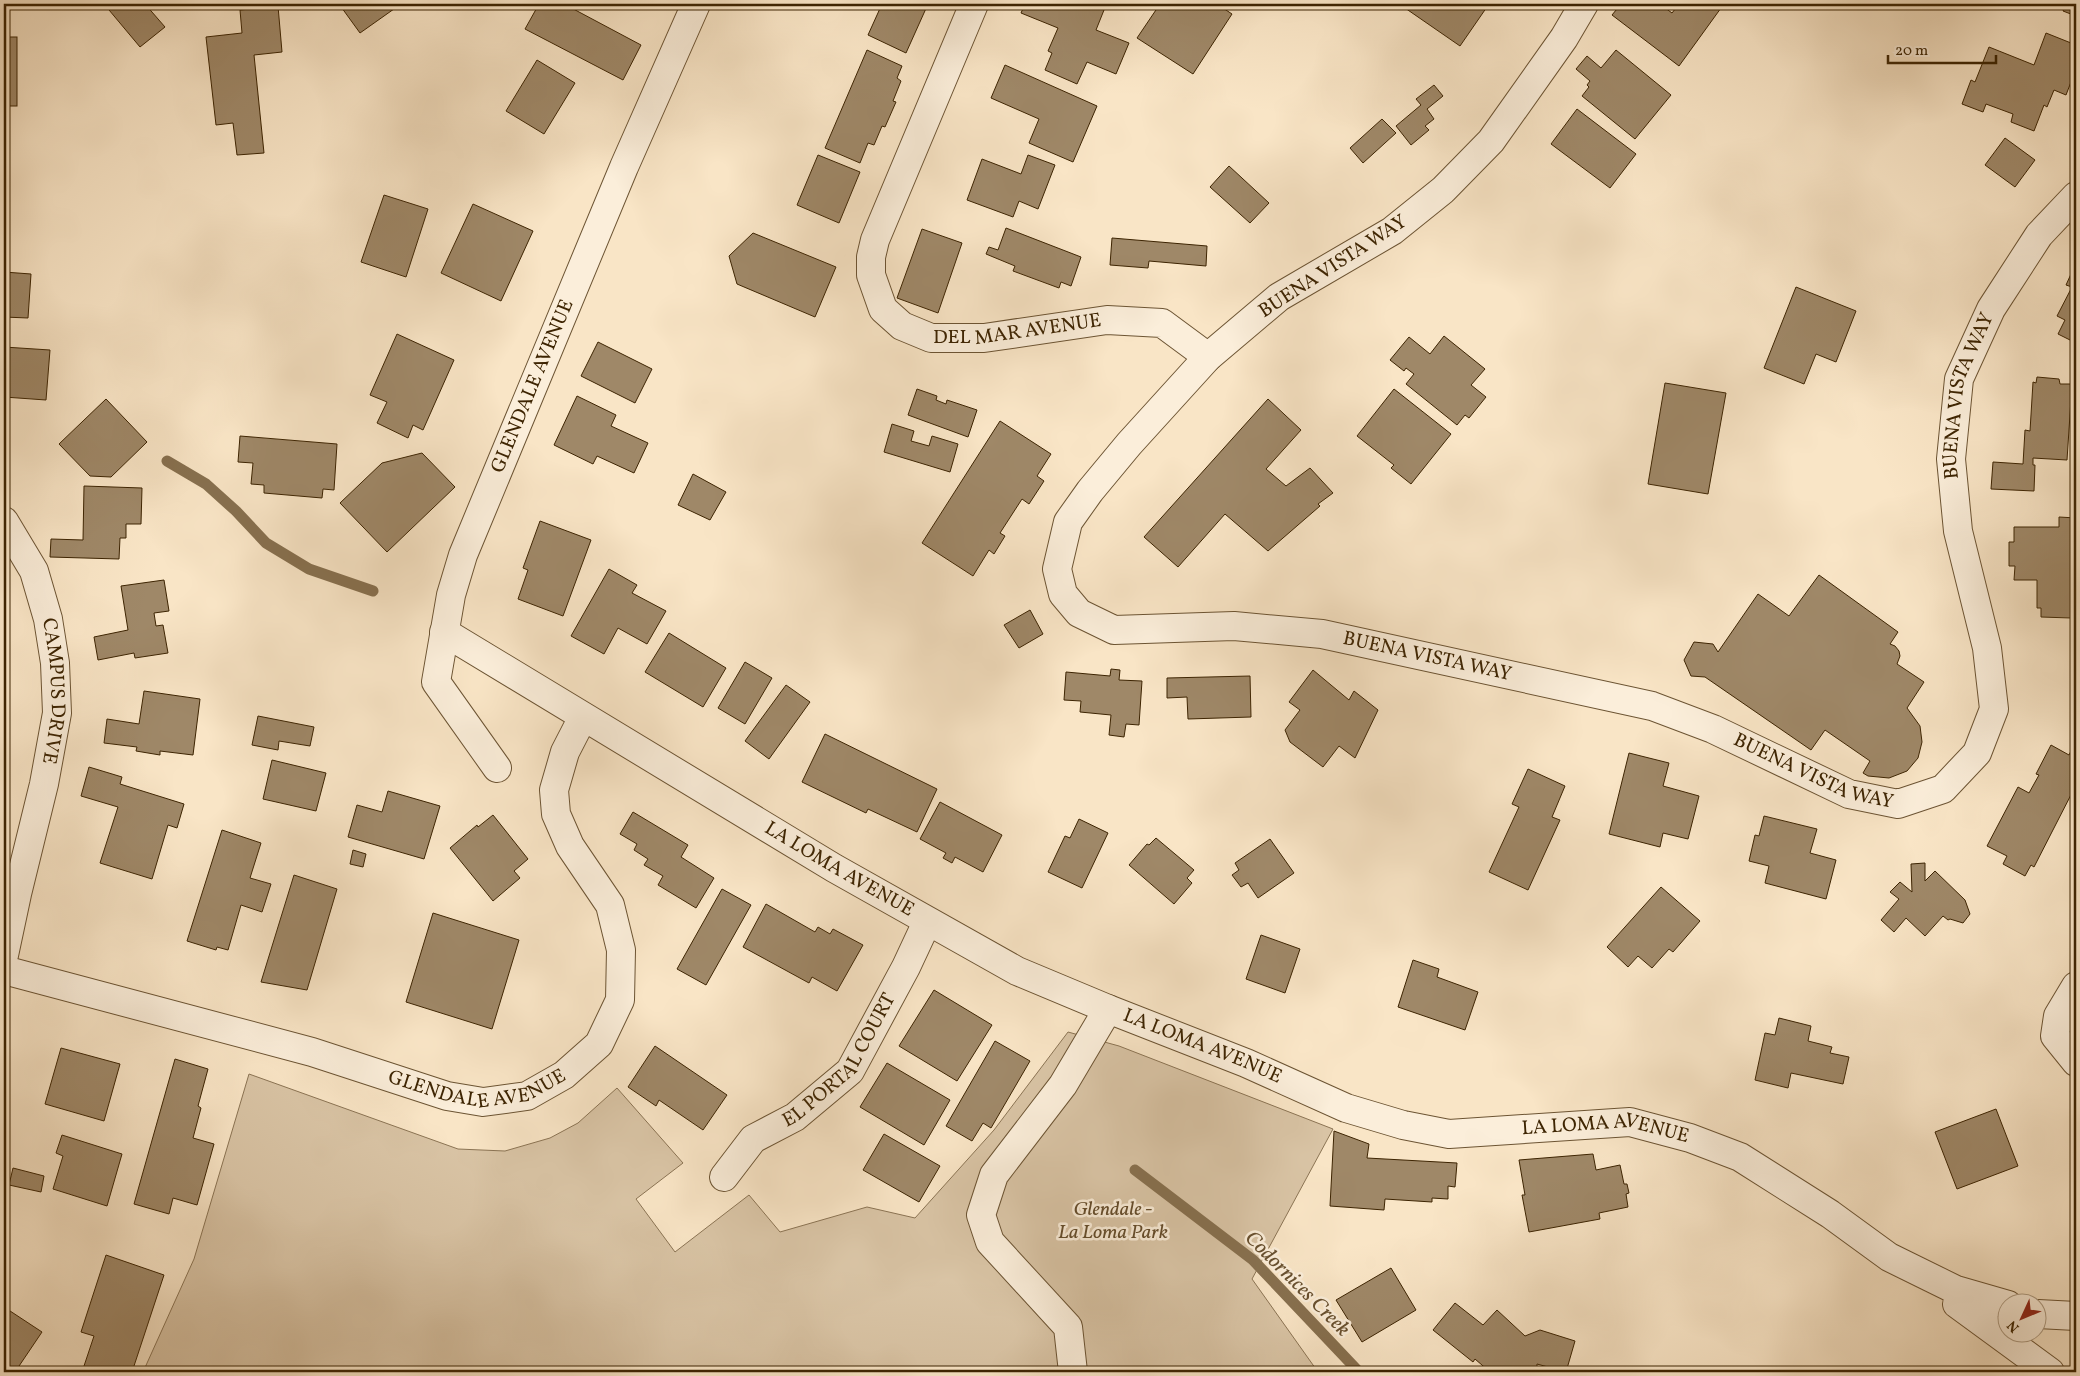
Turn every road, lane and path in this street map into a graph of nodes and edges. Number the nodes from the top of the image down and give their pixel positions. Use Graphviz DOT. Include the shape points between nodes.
graph roads {
  1 [pos="696,4"];
  2 [pos="974,4"];
  3 [pos="1584,4"];
  4 [pos="2076,196"];
  5 [pos="1208,357"];
  6 [pos="4,522"];
  7 [pos="444,632"];
  8 [pos="583,717"];
  9 [pos="497,768"];
  10 [pos="927,922"];
  11 [pos="4,955"];
  12 [pos="4,970"];
  13 [pos="2076,986"];
  14 [pos="1108,1009"];
  15 [pos="2076,1062"];
  16 [pos="724,1177"];
  17 [pos="1998,1303"];
  18 [pos="1957,1304"];
  19 [pos="2048,1315"];
  20 [pos="2076,1316"];
  21 [pos="1073,1372"];
  22 [pos="2050,1372"];
  1 -- 7 [label="street, GLENDALE AVENUE" via="624,167 463,555"];
  2 -- 5 [label="street, DEL MAR AVENUE" via="875,240 871,275 883,309 902,326 931,338 984,338 1107,320 1162,323"];
  3 -- 5 [label="street, BUENA VISTA WAY" via="1564,38 1491,141 1443,190 1392,231 1279,297"];
  4 -- 5 [label="street, BUENA VISTA WAY" via="2039,235 1991,309 1959,380 1951,459 1958,532 1987,648 1994,710 1977,753 1943,789 1898,804 1849,794 1713,729 1652,706 1589,691 1322,634 1234,626 1114,630 1079,613 1063,594 1057,569 1068,522 1129,444"];
  6 -- 11 [label="street, CAMPUS DRIVE" via="34,571 48,619 55,663 57,714"];
  7 -- 8 [label="street, LA LOMA AVENUE"];
  7 -- 9 [label="street, GLENDALE AVENUE" via="436,682"];
  8 -- 10 [label="street, LA LOMA AVENUE"];
  8 -- 12 [label="street, GLENDALE AVENUE" via="565,752 554,790 556,814 570,846 610,905 621,950 620,1000 598,1044 564,1074 526,1096 483,1102 447,1096 312,1052"];
  10 -- 14 [label="street, LA LOMA AVENUE" via="1017,971"];
  10 -- 16 [label="street, EL PORTAL COURT" via="850,1071 795,1117 753,1139"];
  13 -- 15 [label="street" via="2058,1016 2056,1036"];
  14 -- 17 [label="street, LA LOMA AVENUE" via="1246,1063 1346,1108 1403,1125 1449,1134 1630,1122 1690,1138 1740,1157 1890,1257 1956,1290"];
  14 -- 21 [label="street" via="1063,1084 994,1175 981,1215 990,1242 1068,1327"];
  18 -- 22 [label="street"];
  19 -- 20 [label="street"];
}
